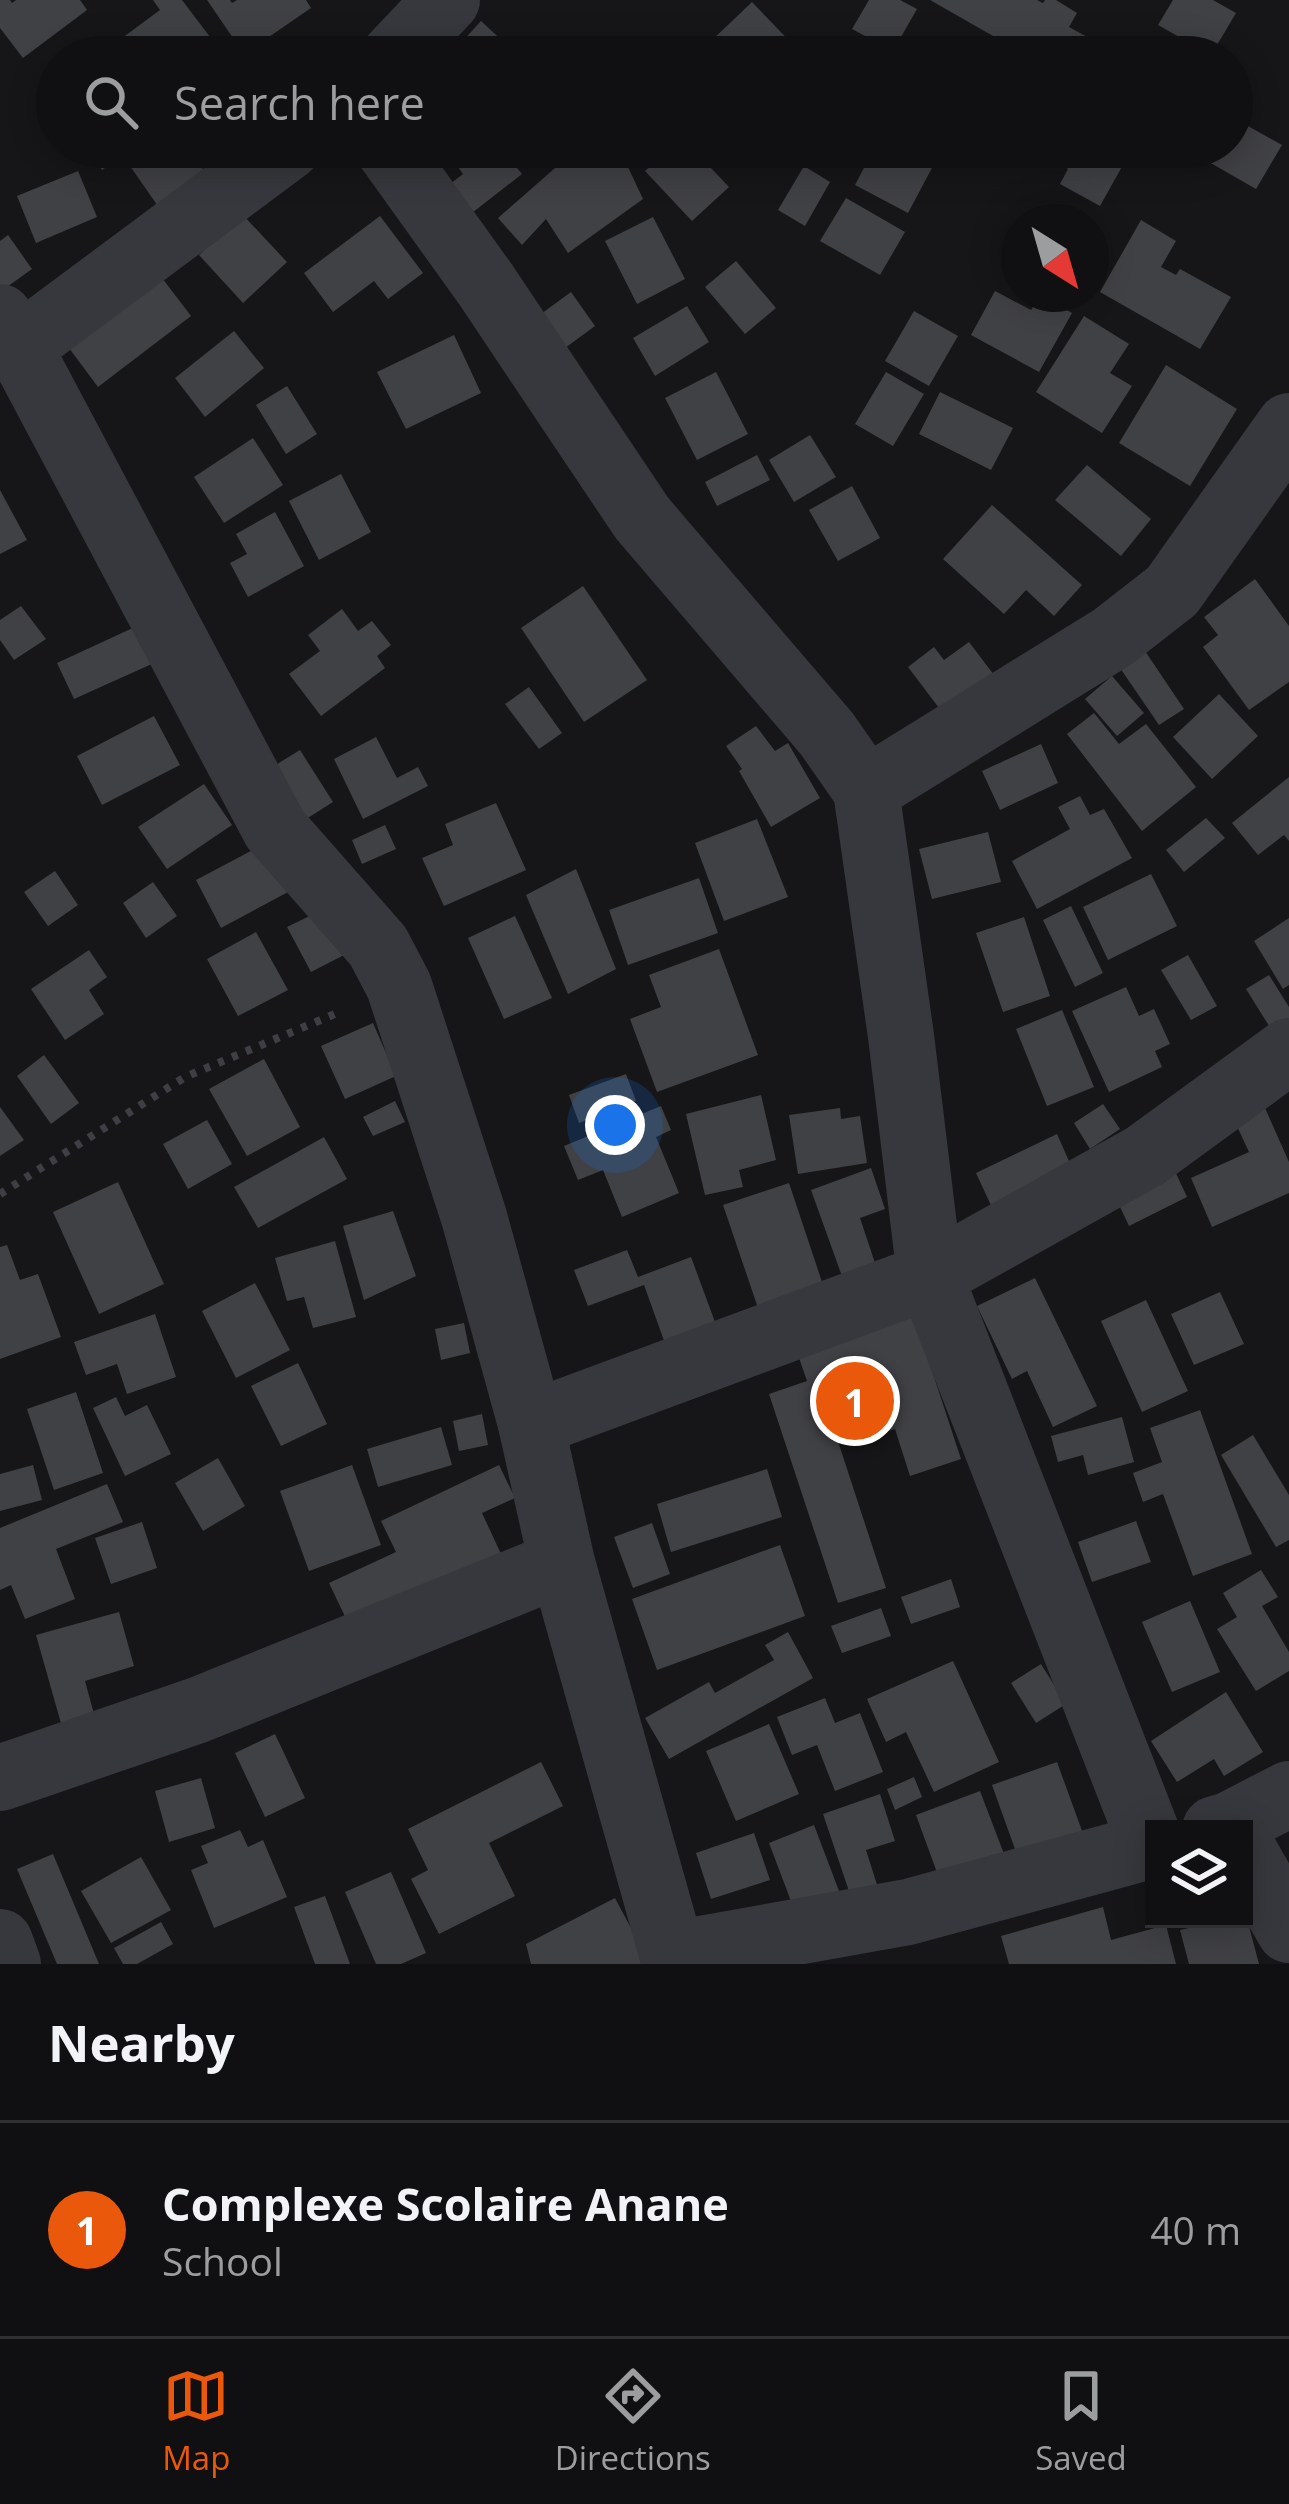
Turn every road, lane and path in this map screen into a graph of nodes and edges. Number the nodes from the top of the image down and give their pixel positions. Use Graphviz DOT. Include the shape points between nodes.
graph roads {
  1 [pos="447,0"];
  2 [pos="414,36"];
  3 [pos="256,168"];
  4 [pos="402,168"];
  5 [pos="10,332"];
  6 [pos="1289,426"];
  7 [pos="866,790"];
  8 [pos="399,986"];
  9 [pos="1289,1052"];
  10 [pos="0,1194"];
  11 [pos="931,1276"];
  12 [pos="531,1424"];
  13 [pos="562,1563"];
  14 [pos="0,1778"];
  15 [pos="1289,1794"];
  16 [pos="1251,1820"];
  17 [pos="1145,1824"];
  18 [pos="1145,1847"];
  19 [pos="1253,1871"];
  20 [pos="1289,1930"];
  21 [pos="0,1942"];
  22 [pos="674,1959"];
  23 [pos="8,1964"];
  1 -- 2 [label="street"];
  3 -- 5 [label="street"];
  4 -- 7 [label="street" via="642,518"];
  5 -- 8 [label="street" via="275,829 378,946"];
  6 -- 7 [label="street" via="1172,591 1113,637"];
  7 -- 11 [label="street"];
  8 -- 10 [label="path" via="185,1078"];
  8 -- 12 [label="street"];
  9 -- 11 [label="street" via="1145,1156"];
  11 -- 12 [label="street"];
  11 -- 17 [label="street"];
  12 -- 13 [label="street"];
  13 -- 14 [label="street" via="198,1710"];
  13 -- 22 [label="street"];
  15 -- 16 [label="street"];
  18 -- 22 [label="street" via="908,1912"];
  19 -- 20 [label="street"];
  21 -- 23 [label="street"];
}
